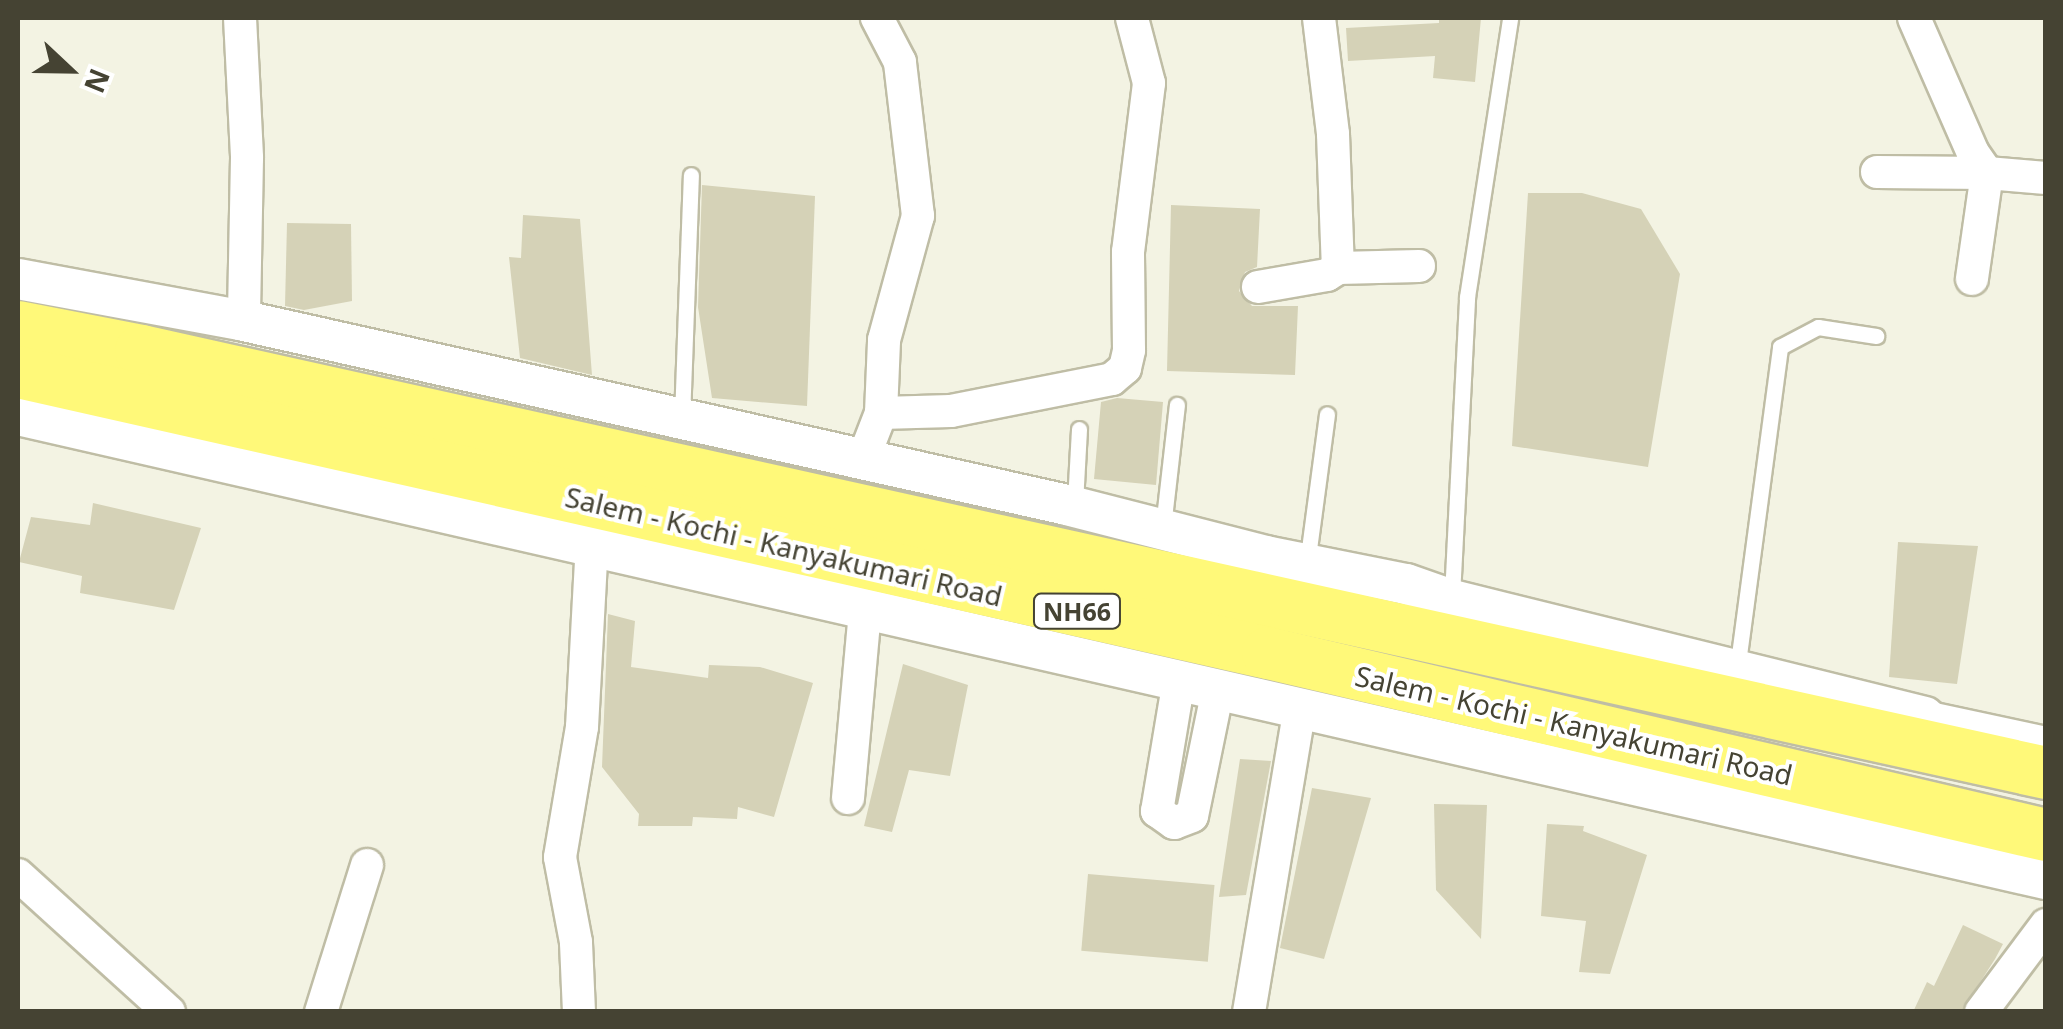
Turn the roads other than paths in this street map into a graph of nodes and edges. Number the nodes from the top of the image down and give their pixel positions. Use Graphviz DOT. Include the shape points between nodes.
graph roads {
  1 [pos="240,18"];
  2 [pos="878,18"];
  3 [pos="1132,18"];
  4 [pos="1319,18"];
  5 [pos="1510,18"];
  6 [pos="1914,18"];
  7 [pos="1877,172"];
  8 [pos="1987,173"];
  9 [pos="691,175"];
  10 [pos="2046,178"];
  11 [pos="1420,266"];
  12 [pos="1338,268"];
  13 [pos="1972,279"];
  14 [pos="18,280"];
  15 [pos="1258,287"];
  16 [pos="244,321"];
  17 [pos="138,325"];
  18 [pos="18,327"];
  19 [pos="1876,336"];
  20 [pos="18,372"];
  21 [pos="1176,405"];
  22 [pos="881,413"];
  23 [pos="104,414"];
  24 [pos="1327,414"];
  25 [pos="18,416"];
  26 [pos="682,422"];
  27 [pos="1079,428"];
  28 [pos="862,462"];
  29 [pos="1163,527"];
  30 [pos="1094,529"];
  31 [pos="592,545"];
  32 [pos="1306,564"];
  33 [pos="1452,600"];
  34 [pos="865,611"];
  35 [pos="1729,686"];
  36 [pos="1356,697"];
  37 [pos="1300,707"];
  38 [pos="1924,717"];
  39 [pos="2046,743"];
  40 [pos="1706,758"];
  41 [pos="2046,773"];
  42 [pos="848,798"];
  43 [pos="2046,834"];
  44 [pos="367,864"];
  45 [pos="18,875"];
  46 [pos="2046,879"];
  47 [pos="2046,925"];
  48 [pos="169,1012"];
  49 [pos="321,1012"];
  50 [pos="579,1012"];
  51 [pos="1249,1012"];
  52 [pos="1981,1012"];
  1 -- 16 [label="street" via="247,158"];
  2 -- 22 [label="street" via="900,62 918,216 884,340"];
  3 -- 22 [label="street" via="1149,83 1128,252 1125,368 1112,378 951,410"];
  4 -- 12 [label="street"];
  5 -- 33 [label="lane" via="1467,297"];
  6 -- 8 [label="street"];
  7 -- 8 [label="street"];
  8 -- 10 [label="street"];
  8 -- 13 [label="street"];
  9 -- 26 [label="lane"];
  11 -- 12 [label="street"];
  12 -- 15 [label="street"];
  14 -- 17 [label="street, Salem - Kochi - Kanyakumari Road"];
  16 -- 17 [label="street"];
  16 -- 26 [label="street"];
  17 -- 18 [label="highway, Salem - Kochi - Kanyakumari Road / NH66"];
  17 -- 30 [label="highway, Salem - Kochi - Kanyakumari Road / NH66"];
  19 -- 35 [label="lane" via="1818,327 1780,347"];
  20 -- 23 [label="highway, Salem - Kochi - Kanyakumari Road / NH66"];
  21 -- 29 [label="lane"];
  22 -- 28 [label="street"];
  23 -- 25 [label="street, Salem - Kochi - Kanyakumari Road"];
  23 -- 31 [label="street"];
  23 -- 36 [label="highway, Salem - Kochi - Kanyakumari Road / NH66"];
  24 -- 32 [label="lane"];
  26 -- 28 [label="street"];
  27 -- 30 [label="lane"];
  28 -- 30 [label="street"];
  29 -- 30 [label="street"];
  29 -- 32 [label="street"];
  30 -- 35 [label="highway, Salem - Kochi - Kanyakumari Road / NH66"];
  31 -- 34 [label="street"];
  31 -- 50 [label="street" via="582,727 560,857 576,942"];
  32 -- 33 [label="street"];
  33 -- 35 [label="street"];
  34 -- 37 [label="street"];
  34 -- 42 [label="street"];
  35 -- 38 [label="street"];
  35 -- 40 [label="highway"];
  35 -- 41 [label="highway, Salem - Kochi - Kanyakumari Road / NH66"];
  36 -- 37 [label="street"];
  36 -- 40 [label="highway, Salem - Kochi - Kanyakumari Road / NH66"];
  36 -- 46 [label="street"];
  37 -- 51 [label="street"];
  38 -- 39 [label="street"];
  40 -- 43 [label="highway, Salem - Kochi - Kanyakumari Road / NH66"];
  44 -- 49 [label="street"];
  45 -- 48 [label="street"];
  47 -- 52 [label="street"];
}
